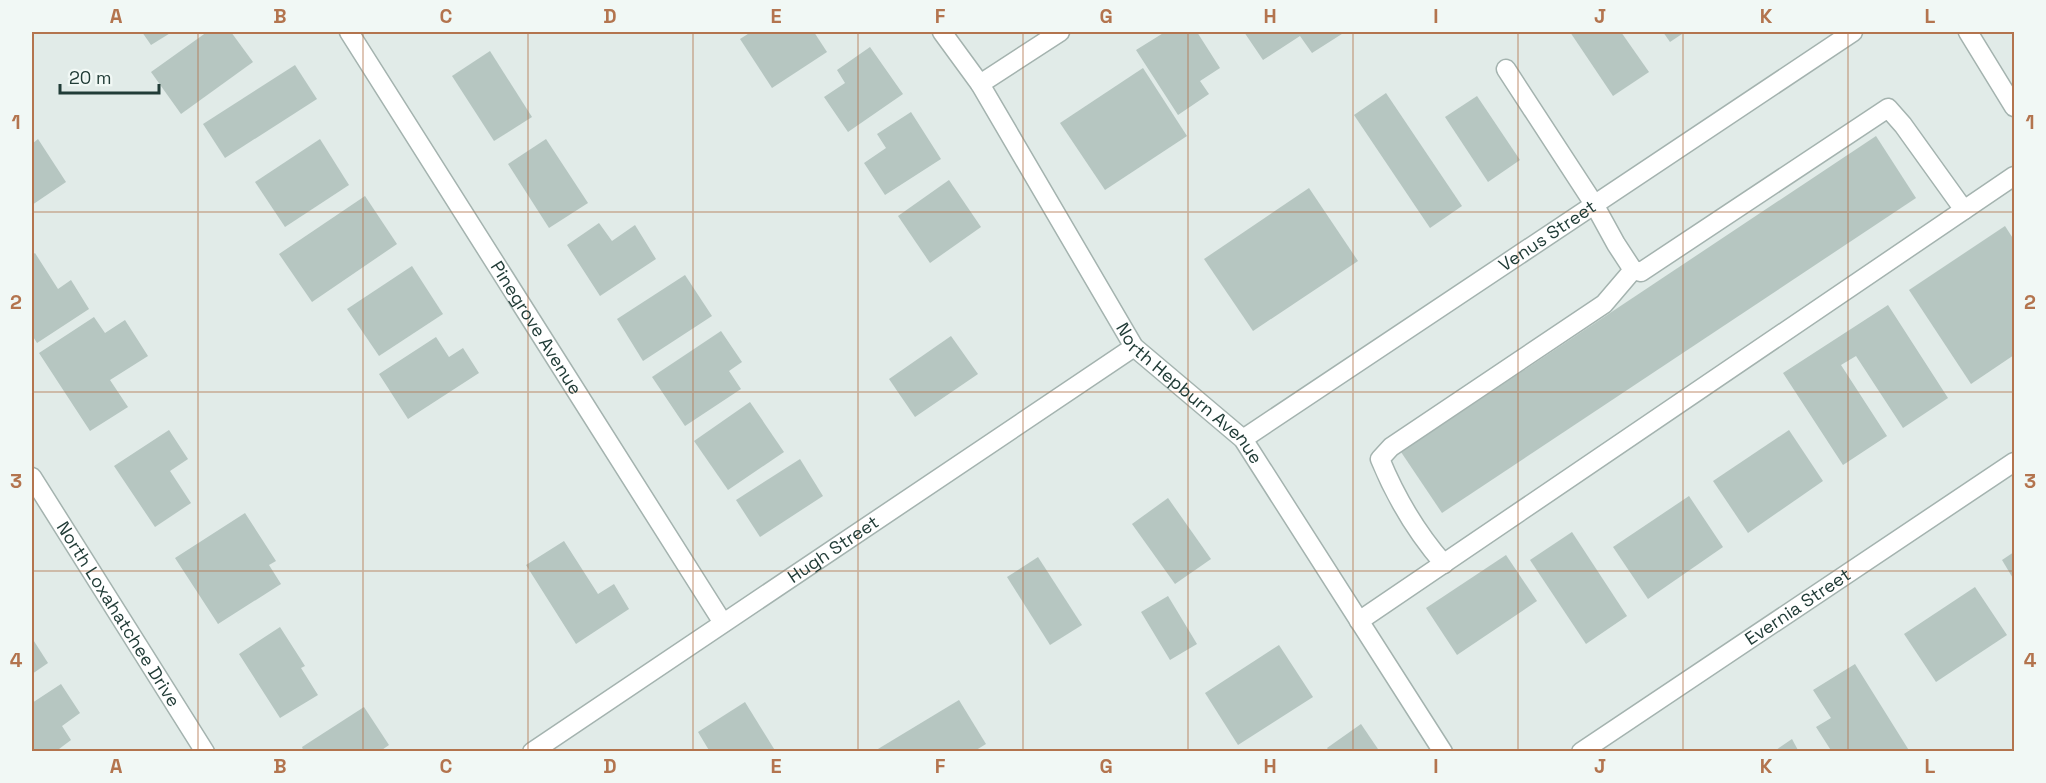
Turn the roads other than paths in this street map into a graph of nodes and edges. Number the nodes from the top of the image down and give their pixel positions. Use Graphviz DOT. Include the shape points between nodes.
graph roads {
  1 [pos="349,32"];
  2 [pos="942,32"];
  3 [pos="1060,32"];
  4 [pos="1853,32"];
  5 [pos="1968,32"];
  6 [pos="1506,69"];
  7 [pos="980,84"];
  8 [pos="2014,107"];
  9 [pos="2014,176"];
  10 [pos="1594,204"];
  11 [pos="1964,210"];
  12 [pos="1634,270"];
  13 [pos="1134,347"];
  14 [pos="1243,439"];
  15 [pos="2014,462"];
  16 [pos="32,477"];
  17 [pos="1444,564"];
  18 [pos="1359,621"];
  19 [pos="723,622"];
  20 [pos="205,752"];
  21 [pos="532,752"];
  22 [pos="1443,752"];
  23 [pos="1581,752"];
  1 -- 19 [label="street, Pinegrove Avenue"];
  2 -- 7 [label="street, North Hepburn Avenue"];
  3 -- 7 [label="street"];
  4 -- 10 [label="street, Venus Street"];
  5 -- 8 [label="street"];
  6 -- 10 [label="street"];
  7 -- 13 [label="street, North Hepburn Avenue"];
  9 -- 11 [label="street"];
  10 -- 12 [label="street"];
  10 -- 14 [label="street, Venus Street"];
  11 -- 12 [label="street" via="1888,108 1641,272"];
  11 -- 17 [label="street"];
  12 -- 17 [label="street" via="1604,304 1391,447 1380,459 1394,492 1425,543"];
  13 -- 14 [label="street, North Hepburn Avenue"];
  13 -- 19 [label="street, Hugh Street"];
  14 -- 18 [label="street, North Hepburn Avenue"];
  15 -- 23 [label="street, Evernia Street"];
  16 -- 20 [label="street, North Loxahatchee Drive"];
  17 -- 18 [label="street"];
  18 -- 22 [label="street, North Hepburn Avenue"];
  19 -- 21 [label="street, Hugh Street"];
}
